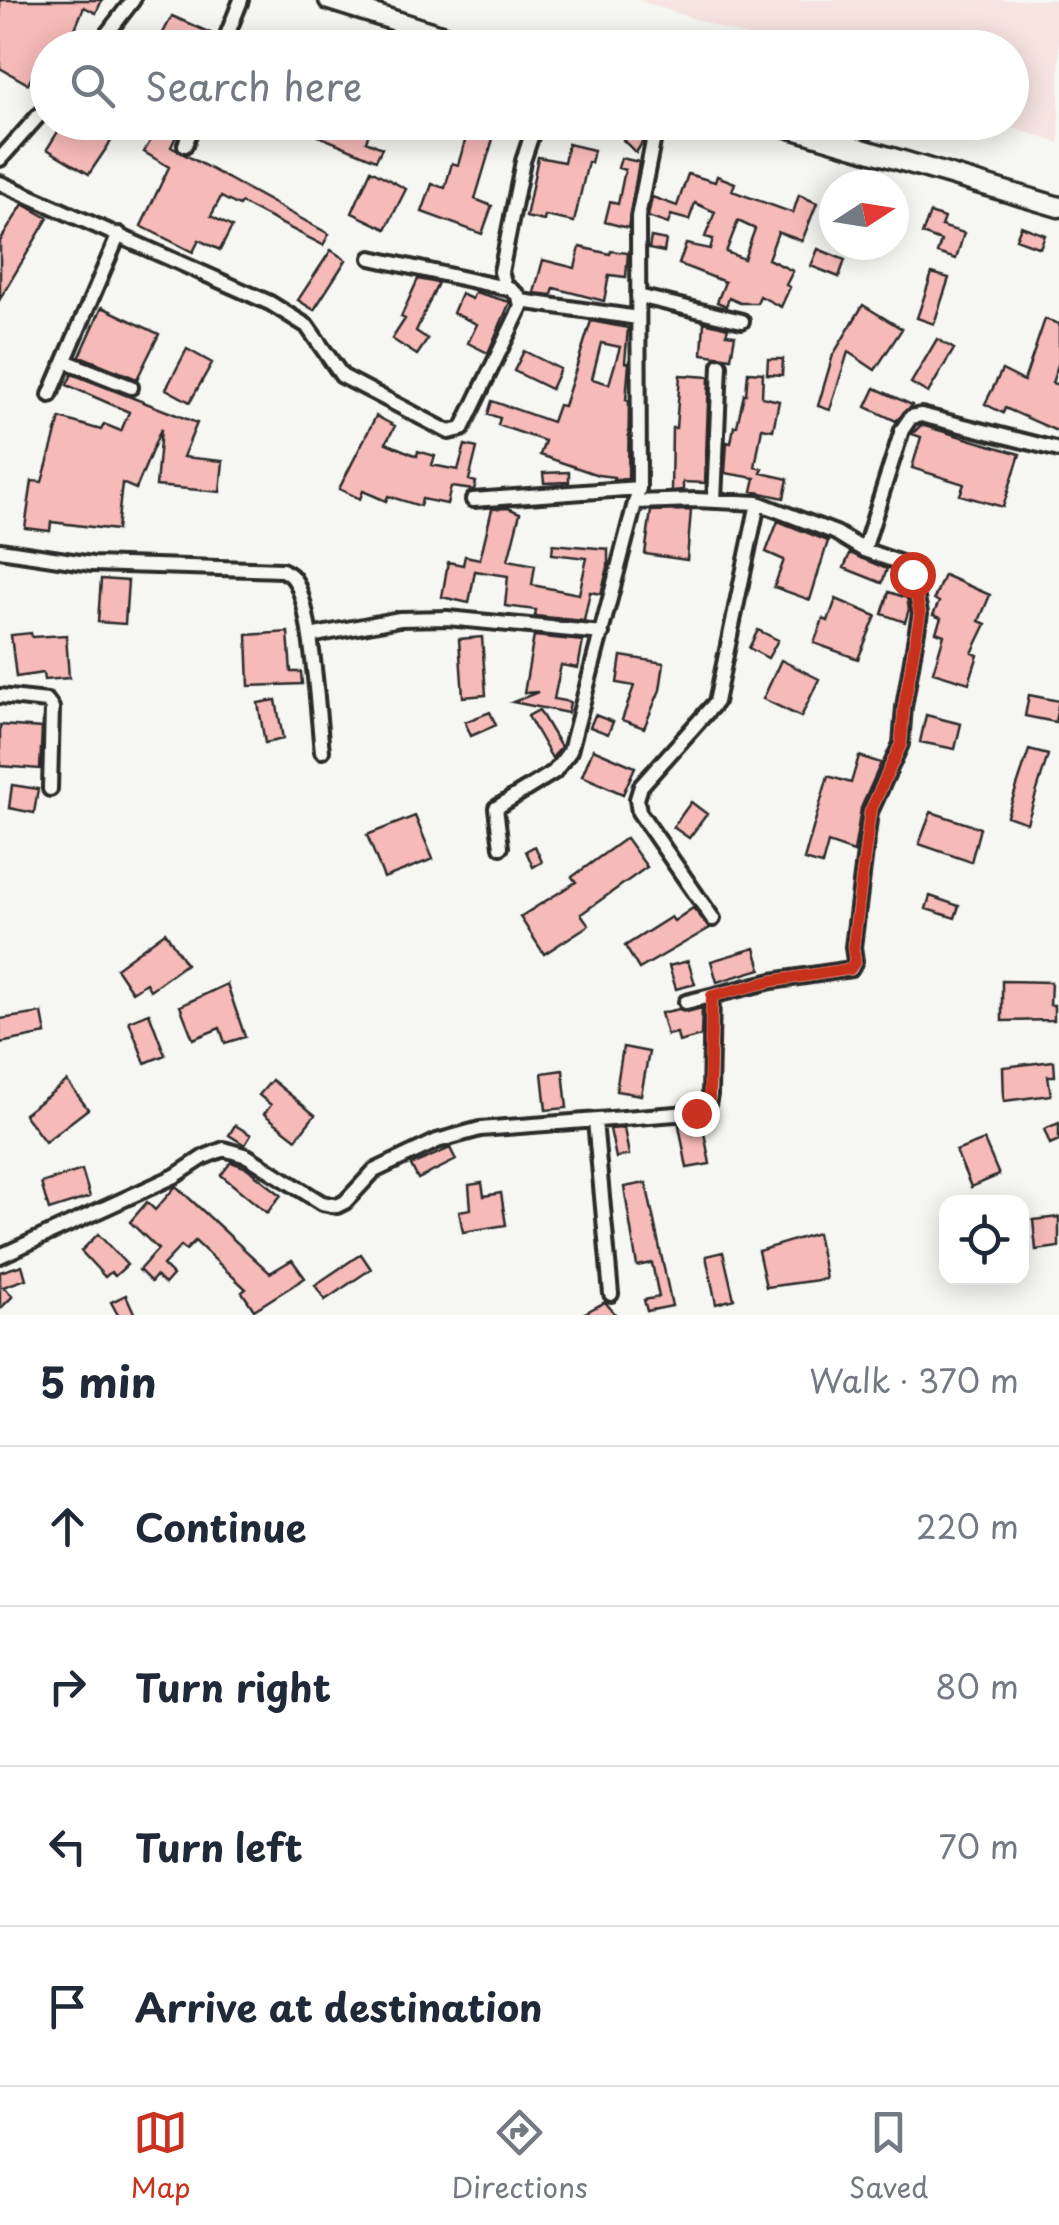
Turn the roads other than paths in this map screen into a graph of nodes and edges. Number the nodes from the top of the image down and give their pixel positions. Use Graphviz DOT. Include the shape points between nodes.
graph roads {
  1 [pos="132,0"];
  2 [pos="240,0"];
  3 [pos="329,0"];
  4 [pos="110,30"];
  5 [pos="229,30"];
  6 [pos="425,30"];
  7 [pos="30,126"];
  8 [pos="187,140"];
  9 [pos="530,140"];
  10 [pos="653,140"];
  11 [pos="831,140"];
  12 [pos="185,145"];
  13 [pos="0,159"];
  14 [pos="0,183"];
  15 [pos="1059,207"];
  16 [pos="119,234"];
  17 [pos="370,258"];
  18 [pos="517,295"];
  19 [pos="638,296"];
  20 [pos="638,318"];
  21 [pos="742,320"];
  22 [pos="65,361"];
  23 [pos="720,365"];
  24 [pos="131,387"];
  25 [pos="50,395"];
  26 [pos="1059,450"];
  27 [pos="637,495"];
  28 [pos="473,500"];
  29 [pos="714,500"];
  30 [pos="758,503"];
  31 [pos="0,550"];
  32 [pos="864,550"];
  33 [pos="602,634"];
  34 [pos="310,636"];
  35 [pos="0,696"];
  36 [pos="322,750"];
  37 [pos="50,789"];
  38 [pos="501,847"];
  39 [pos="713,919"];
  40 [pos="712,996"];
  41 [pos="686,1002"];
  42 [pos="594,1120"];
  43 [pos="0,1256"];
  44 [pos="611,1294"];
  1 -- 4 [label="street"];
  2 -- 5 [label="street"];
  3 -- 6 [label="street"];
  7 -- 13 [label="street"];
  8 -- 12 [label="street"];
  9 -- 18 [label="street" via="501,272"];
  10 -- 19 [label="street" via="638,218"];
  11 -- 15 [label="street"];
  14 -- 16 [label="street"];
  16 -- 18 [label="street" via="270,302 307,326 342,376 449,432 462,429 518,315"];
  16 -- 22 [label="street"];
  17 -- 18 [label="street"];
  18 -- 20 [label="street"];
  19 -- 20 [label="street"];
  19 -- 21 [label="street"];
  20 -- 27 [label="street"];
  22 -- 24 [label="street"];
  22 -- 25 [label="street"];
  23 -- 29 [label="street"];
  26 -- 32 [label="street" via="921,415 911,418"];
  27 -- 28 [label="street"];
  27 -- 29 [label="street"];
  27 -- 33 [label="street"];
  29 -- 30 [label="street"];
  30 -- 32 [label="street"];
  30 -- 39 [label="street" via="716,702 641,786 637,799 639,812"];
  31 -- 34 [label="street" via="92,564 282,570 297,584"];
  32 -- 40 [label="street" via="904,564 920,614 901,744 870,812 855,961 850,969"];
  33 -- 34 [label="street" via="448,618"];
  33 -- 38 [label="street" via="570,751 554,772 496,808"];
  34 -- 36 [label="street"];
  35 -- 37 [label="street" via="47,700 52,708"];
  40 -- 41 [label="street"];
  40 -- 42 [label="street" via="706,1110"];
  42 -- 43 [label="street" via="480,1129 437,1141 374,1171 337,1206 224,1149"];
  42 -- 44 [label="street"];
}
